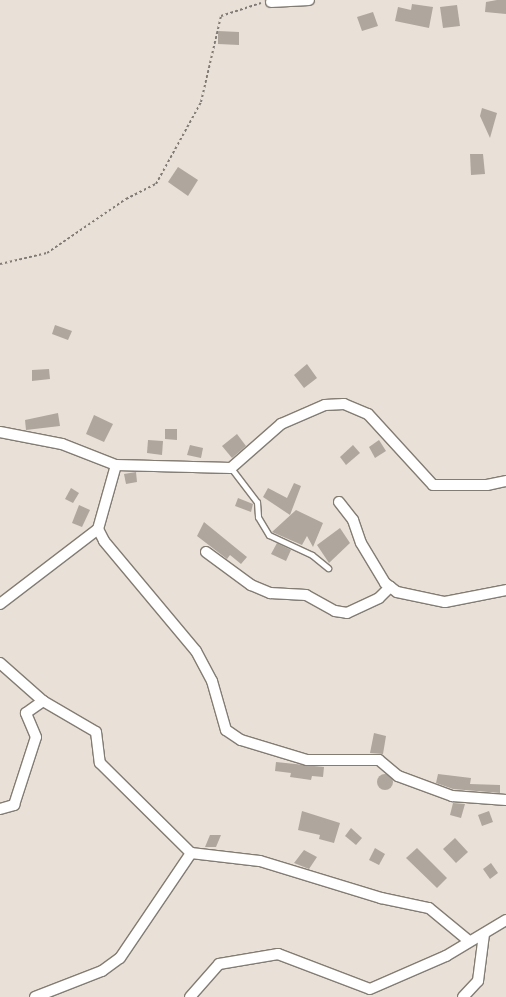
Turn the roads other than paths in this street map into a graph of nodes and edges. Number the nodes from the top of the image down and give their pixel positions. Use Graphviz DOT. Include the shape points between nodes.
graph roads {
  1 [pos="309,0"];
  2 [pos="270,2"];
  3 [pos="0,432"];
  4 [pos="116,465"];
  5 [pos="231,468"];
  6 [pos="506,481"];
  7 [pos="339,502"];
  8 [pos="98,529"];
  9 [pos="206,552"];
  10 [pos="328,568"];
  11 [pos="390,587"];
  12 [pos="506,590"];
  13 [pos="0,604"];
  14 [pos="0,663"];
  15 [pos="43,701"];
  16 [pos="506,800"];
  17 [pos="0,809"];
  18 [pos="191,853"];
  19 [pos="506,920"];
  20 [pos="484,934"];
  21 [pos="469,941"];
  22 [pos="36,997"];
  23 [pos="190,997"];
  24 [pos="463,997"];
  1 -- 2 [label="street"];
  3 -- 4 [label="street" via="62,444"];
  4 -- 5 [label="street"];
  4 -- 8 [label="street"];
  5 -- 6 [label="street" via="281,424 325,405 344,404 368,414 433,485 487,486"];
  5 -- 10 [label="lane" via="257,502 258,517 269,535 312,555"];
  7 -- 11 [label="street"];
  8 -- 13 [label="street"];
  8 -- 16 [label="street" via="104,541 196,651 212,681 226,730 241,740 307,760 379,760 398,776 452,796"];
  9 -- 11 [label="street" via="251,585 270,593 306,595 335,611 347,613 379,598"];
  11 -- 12 [label="street" via="422,599 445,602"];
  14 -- 15 [label="street"];
  15 -- 17 [label="street" via="26,713 36,736 14,805"];
  15 -- 18 [label="street" via="96,732 100,763"];
  18 -- 21 [label="street" via="260,861 381,898 429,908"];
  18 -- 22 [label="street" via="120,958 102,971"];
  19 -- 20 [label="street"];
  20 -- 21 [label="street"];
  20 -- 24 [label="street" via="478,981"];
  21 -- 23 [label="street" via="446,956 370,989 278,954 219,964"];
}
